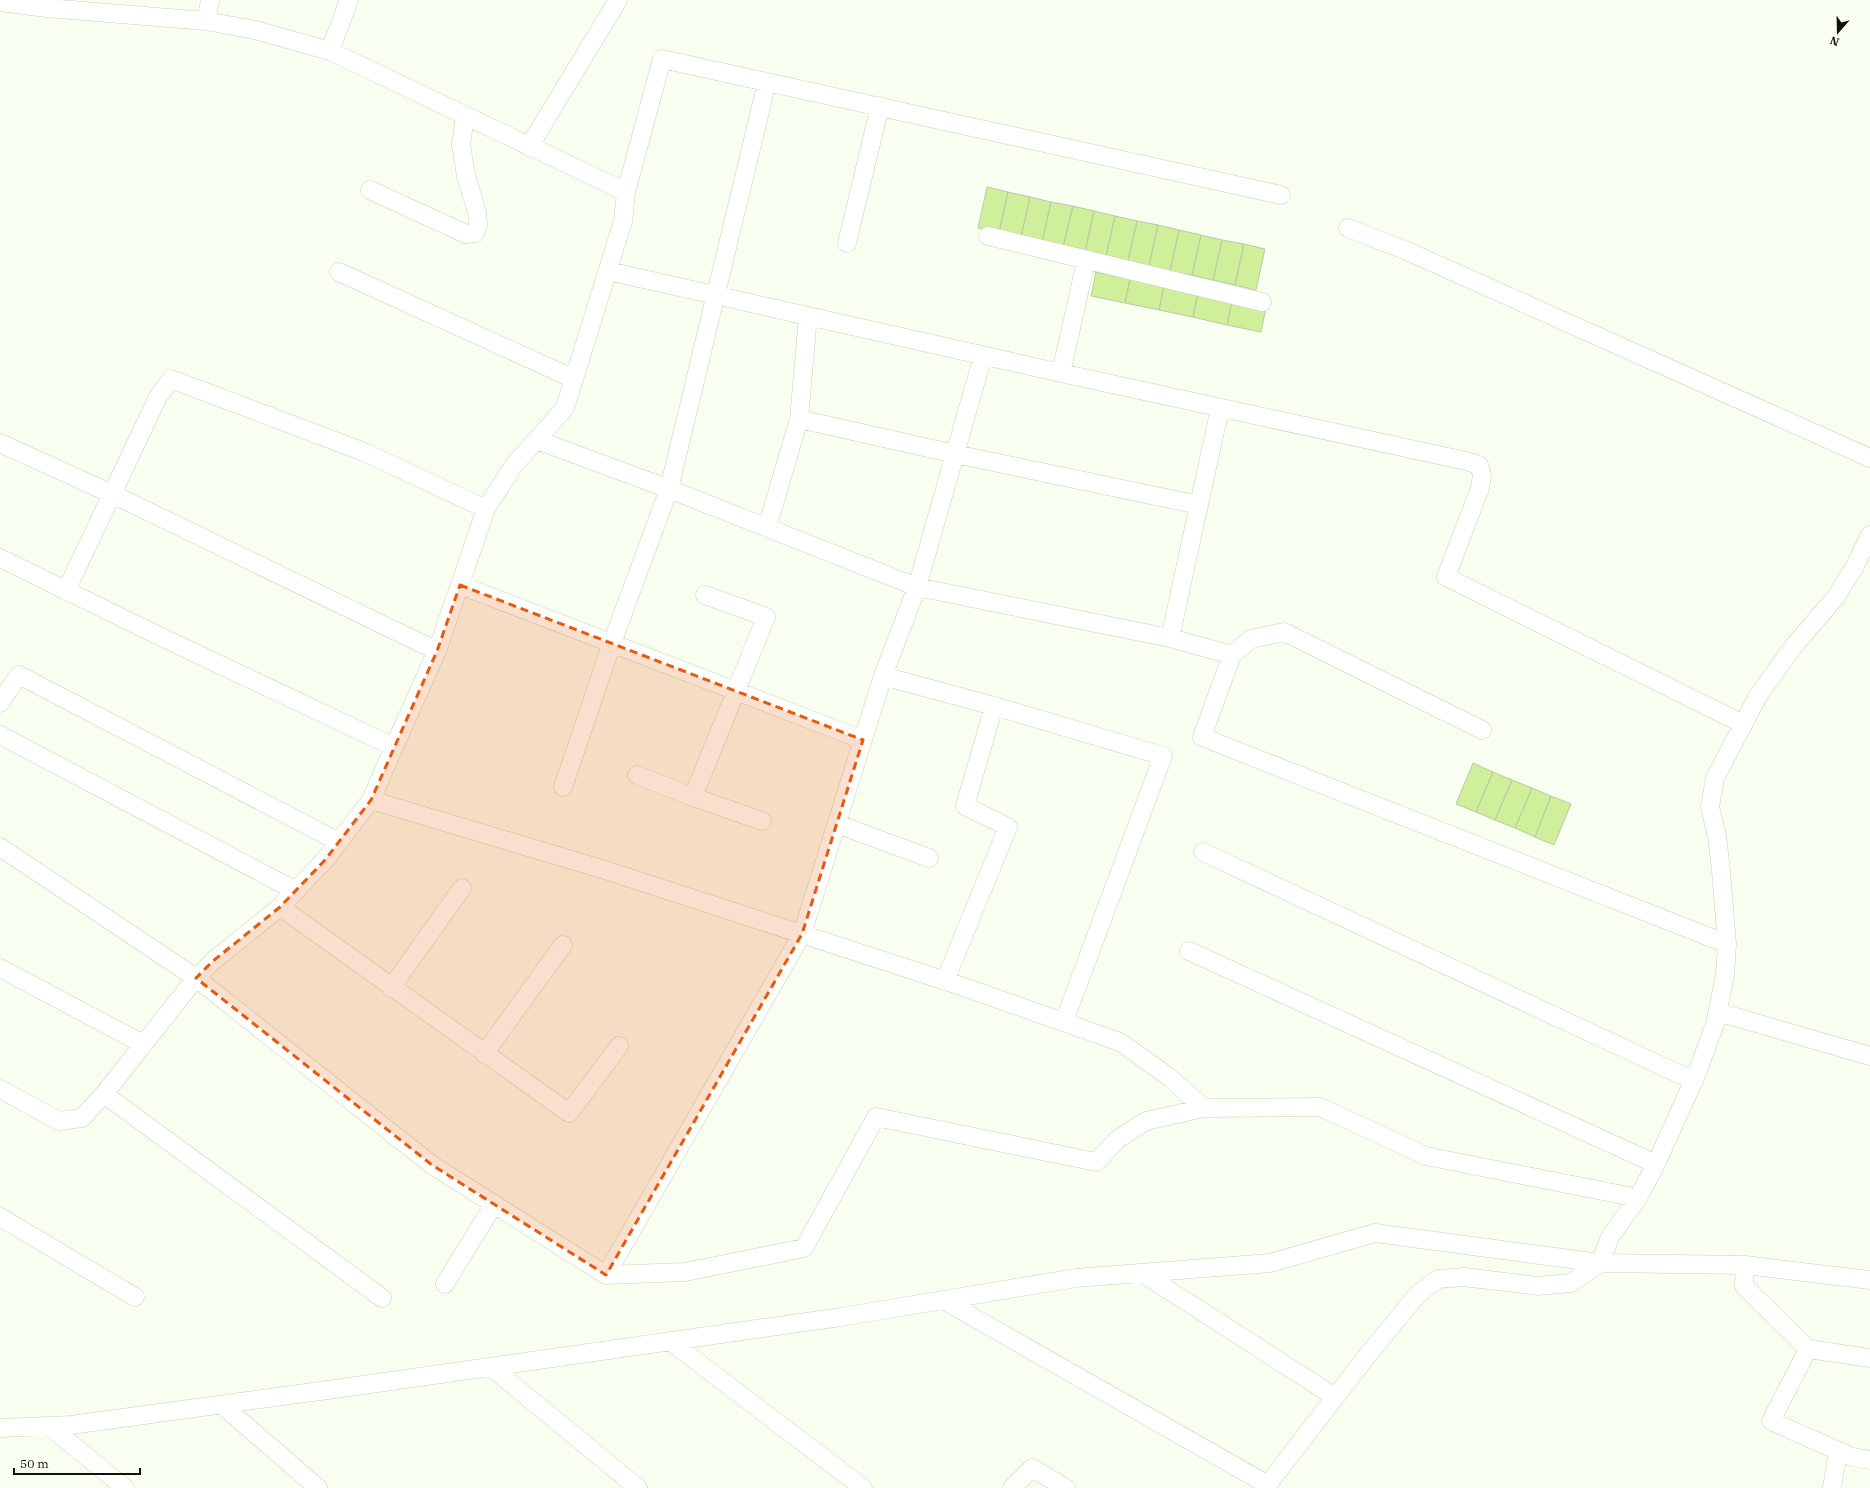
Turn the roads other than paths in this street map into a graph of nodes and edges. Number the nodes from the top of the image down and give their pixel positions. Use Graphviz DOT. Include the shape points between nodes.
graph roads {
  1 [pos="210,0"];
  2 [pos="349,0"];
  3 [pos="618,0"];
  4 [pos="0,2"];
  5 [pos="206,21"];
  6 [pos="330,50"];
  7 [pos="767,82"];
  8 [pos="880,106"];
  9 [pos="465,116"];
  10 [pos="529,147"];
  11 [pos="370,190"];
  12 [pos="626,192"];
  13 [pos="1281,195"];
  14 [pos="1348,228"];
  15 [pos="988,236"];
  16 [pos="848,243"];
  17 [pos="1086,261"];
  18 [pos="608,271"];
  19 [pos="339,272"];
  20 [pos="715,295"];
  21 [pos="1262,302"];
  22 [pos="808,316"];
  23 [pos="983,356"];
  24 [pos="1061,373"];
  25 [pos="574,379"];
  26 [pos="1220,408"];
  27 [pos="799,419"];
  28 [pos="537,440"];
  29 [pos="0,442"];
  30 [pos="955,454"];
  31 [pos="1870,458"];
  32 [pos="669,489"];
  33 [pos="112,494"];
  34 [pos="1199,505"];
  35 [pos="486,509"];
  36 [pos="767,528"];
  37 [pos="1870,535"];
  38 [pos="0,558"];
  39 [pos="460,584"];
  40 [pos="917,587"];
  41 [pos="66,591"];
  42 [pos="705,595"];
  43 [pos="1170,638"];
  44 [pos="612,643"];
  45 [pos="437,651"];
  46 [pos="1232,656"];
  47 [pos="883,676"];
  48 [pos="736,691"];
  49 [pos="0,703"];
  50 [pos="994,706"];
  51 [pos="1743,724"];
  52 [pos="1482,730"];
  53 [pos="0,735"];
  54 [pos="863,740"];
  55 [pos="394,747"];
  56 [pos="637,775"];
  57 [pos="563,787"];
  58 [pos="694,797"];
  59 [pos="371,800"];
  60 [pos="762,821"];
  61 [pos="837,824"];
  62 [pos="339,842"];
  63 [pos="0,847"];
  64 [pos="1203,852"];
  65 [pos="929,858"];
  66 [pos="462,888"];
  67 [pos="296,891"];
  68 [pos="280,907"];
  69 [pos="802,934"];
  70 [pos="1727,944"];
  71 [pos="563,945"];
  72 [pos="1189,951"];
  73 [pos="0,968"];
  74 [pos="196,978"];
  75 [pos="945,981"];
  76 [pos="391,988"];
  77 [pos="1718,1012"];
  78 [pos="1064,1022"];
  79 [pos="143,1044"];
  80 [pos="619,1046"];
  81 [pos="484,1054"];
  82 [pos="1870,1056"];
  83 [pos="1694,1081"];
  84 [pos="0,1089"];
  85 [pos="104,1094"];
  86 [pos="1204,1108"];
  87 [pos="1656,1164"];
  88 [pos="1638,1198"];
  89 [pos="494,1204"];
  90 [pos="0,1217"];
  91 [pos="1600,1263"];
  92 [pos="1745,1265"];
  93 [pos="1142,1273"];
  94 [pos="606,1275"];
  95 [pos="1870,1280"];
  96 [pos="445,1284"];
  97 [pos="135,1297"];
  98 [pos="382,1298"];
  99 [pos="943,1300"];
  100 [pos="670,1341"];
  101 [pos="1808,1349"];
  102 [pos="1870,1358"];
  103 [pos="491,1367"];
  104 [pos="1335,1398"];
  105 [pos="222,1405"];
  106 [pos="49,1426"];
  107 [pos="0,1428"];
  108 [pos="1838,1451"];
  109 [pos="1870,1460"];
  110 [pos="1266,1486"];
  111 [pos="125,1488"];
  112 [pos="318,1488"];
  113 [pos="638,1488"];
  114 [pos="863,1488"];
  115 [pos="1012,1488"];
  116 [pos="1066,1488"];
  117 [pos="1832,1488"];
  1 -- 5 [label="street"];
  2 -- 6 [label="street"];
  3 -- 10 [label="street"];
  4 -- 5 [label="street"];
  5 -- 6 [label="street" via="255,30"];
  6 -- 9 [label="street"];
  7 -- 8 [label="street"];
  7 -- 12 [label="street" via="662,59"];
  7 -- 20 [label="street"];
  8 -- 13 [label="street"];
  8 -- 16 [label="street"];
  9 -- 10 [label="street"];
  9 -- 11 [label="street" via="461,145 466,176 477,212 478,225 475,232 466,234"];
  10 -- 12 [label="street"];
  12 -- 18 [label="street" via="623,221"];
  14 -- 31 [label="street" via="1407,251"];
  15 -- 17 [label="street"];
  17 -- 21 [label="street"];
  17 -- 24 [label="street"];
  18 -- 20 [label="street"];
  18 -- 25 [label="street"];
  19 -- 25 [label="street"];
  20 -- 22 [label="street"];
  20 -- 32 [label="street"];
  22 -- 23 [label="street"];
  22 -- 27 [label="street"];
  23 -- 24 [label="street"];
  23 -- 30 [label="street"];
  24 -- 26 [label="street"];
  25 -- 28 [label="street" via="565,408"];
  26 -- 34 [label="street"];
  26 -- 51 [label="street" via="1479,465 1482,475 1480,488 1446,577"];
  27 -- 30 [label="street"];
  27 -- 36 [label="street"];
  28 -- 32 [label="street"];
  28 -- 35 [label="street" via="514,465"];
  29 -- 33 [label="street"];
  30 -- 34 [label="street"];
  30 -- 40 [label="street"];
  32 -- 36 [label="street"];
  32 -- 44 [label="street"];
  33 -- 35 [label="street" via="158,397 171,379 364,452"];
  33 -- 41 [label="street"];
  33 -- 45 [label="street"];
  34 -- 43 [label="street"];
  35 -- 39 [label="street"];
  36 -- 40 [label="street"];
  37 -- 51 [label="street" via="1835,598 1788,653 1758,696"];
  38 -- 41 [label="street"];
  39 -- 44 [label="street"];
  39 -- 45 [label="street"];
  40 -- 43 [label="street"];
  40 -- 47 [label="street"];
  41 -- 55 [label="street"];
  42 -- 48 [label="street" via="766,618"];
  43 -- 46 [label="street"];
  44 -- 48 [label="street"];
  44 -- 57 [label="street"];
  45 -- 55 [label="street"];
  46 -- 52 [label="street" via="1251,639 1284,632"];
  46 -- 70 [label="street" via="1202,737"];
  47 -- 50 [label="street"];
  47 -- 54 [label="street"];
  48 -- 54 [label="street"];
  48 -- 58 [label="street"];
  49 -- 62 [label="street" via="19,675"];
  50 -- 75 [label="street" via="965,806 1008,827"];
  50 -- 78 [label="street" via="1162,756"];
  51 -- 70 [label="street" via="1715,778 1710,808 1717,836"];
  53 -- 67 [label="street"];
  54 -- 61 [label="street"];
  55 -- 59 [label="street"];
  56 -- 58 [label="street"];
  58 -- 60 [label="street"];
  59 -- 62 [label="street"];
  59 -- 69 [label="street" via="605,870"];
  61 -- 65 [label="street"];
  61 -- 69 [label="street"];
  62 -- 67 [label="street"];
  63 -- 74 [label="street"];
  64 -- 83 [label="street"];
  66 -- 76 [label="street"];
  67 -- 68 [label="street"];
  68 -- 74 [label="street" via="213,961"];
  68 -- 76 [label="street"];
  69 -- 75 [label="street"];
  69 -- 94 [label="street"];
  70 -- 77 [label="street" via="1725,975"];
  71 -- 81 [label="street"];
  72 -- 87 [label="street"];
  73 -- 79 [label="street"];
  74 -- 79 [label="street"];
  74 -- 89 [label="street" via="432,1165"];
  75 -- 78 [label="street"];
  76 -- 81 [label="street"];
  77 -- 82 [label="street"];
  77 -- 83 [label="street"];
  78 -- 86 [label="street" via="1120,1042 1169,1077"];
  79 -- 85 [label="street"];
  80 -- 81 [label="street" via="569,1114"];
  83 -- 87 [label="street"];
  84 -- 85 [label="street" via="59,1121 82,1118"];
  85 -- 98 [label="street"];
  86 -- 88 [label="street" via="1320,1108 1426,1156"];
  86 -- 94 [label="street" via="1146,1121 1118,1139 1096,1162 876,1117 804,1248 685,1272"];
  87 -- 88 [label="street"];
  88 -- 91 [label="street" via="1610,1237"];
  89 -- 94 [label="street"];
  89 -- 96 [label="street"];
  90 -- 97 [label="street"];
  91 -- 92 [label="street"];
  91 -- 93 [label="street" via="1375,1233 1270,1263"];
  91 -- 104 [label="street" via="1571,1283 1538,1286 1464,1277 1438,1279 1418,1294"];
  92 -- 95 [label="street"];
  92 -- 101 [label="street" via="1744,1286"];
  93 -- 99 [label="street" via="1076,1278"];
  93 -- 104 [label="street"];
  99 -- 100 [label="street"];
  99 -- 110 [label="street"];
  100 -- 103 [label="street"];
  100 -- 114 [label="street"];
  101 -- 102 [label="street"];
  101 -- 108 [label="street" via="1771,1421"];
  103 -- 105 [label="street"];
  103 -- 113 [label="street"];
  104 -- 110 [label="street"];
  105 -- 106 [label="street"];
  105 -- 112 [label="street"];
  106 -- 107 [label="street"];
  106 -- 111 [label="street"];
  108 -- 109 [label="street"];
  108 -- 117 [label="street"];
  115 -- 116 [label="street" via="1032,1468"];
}
